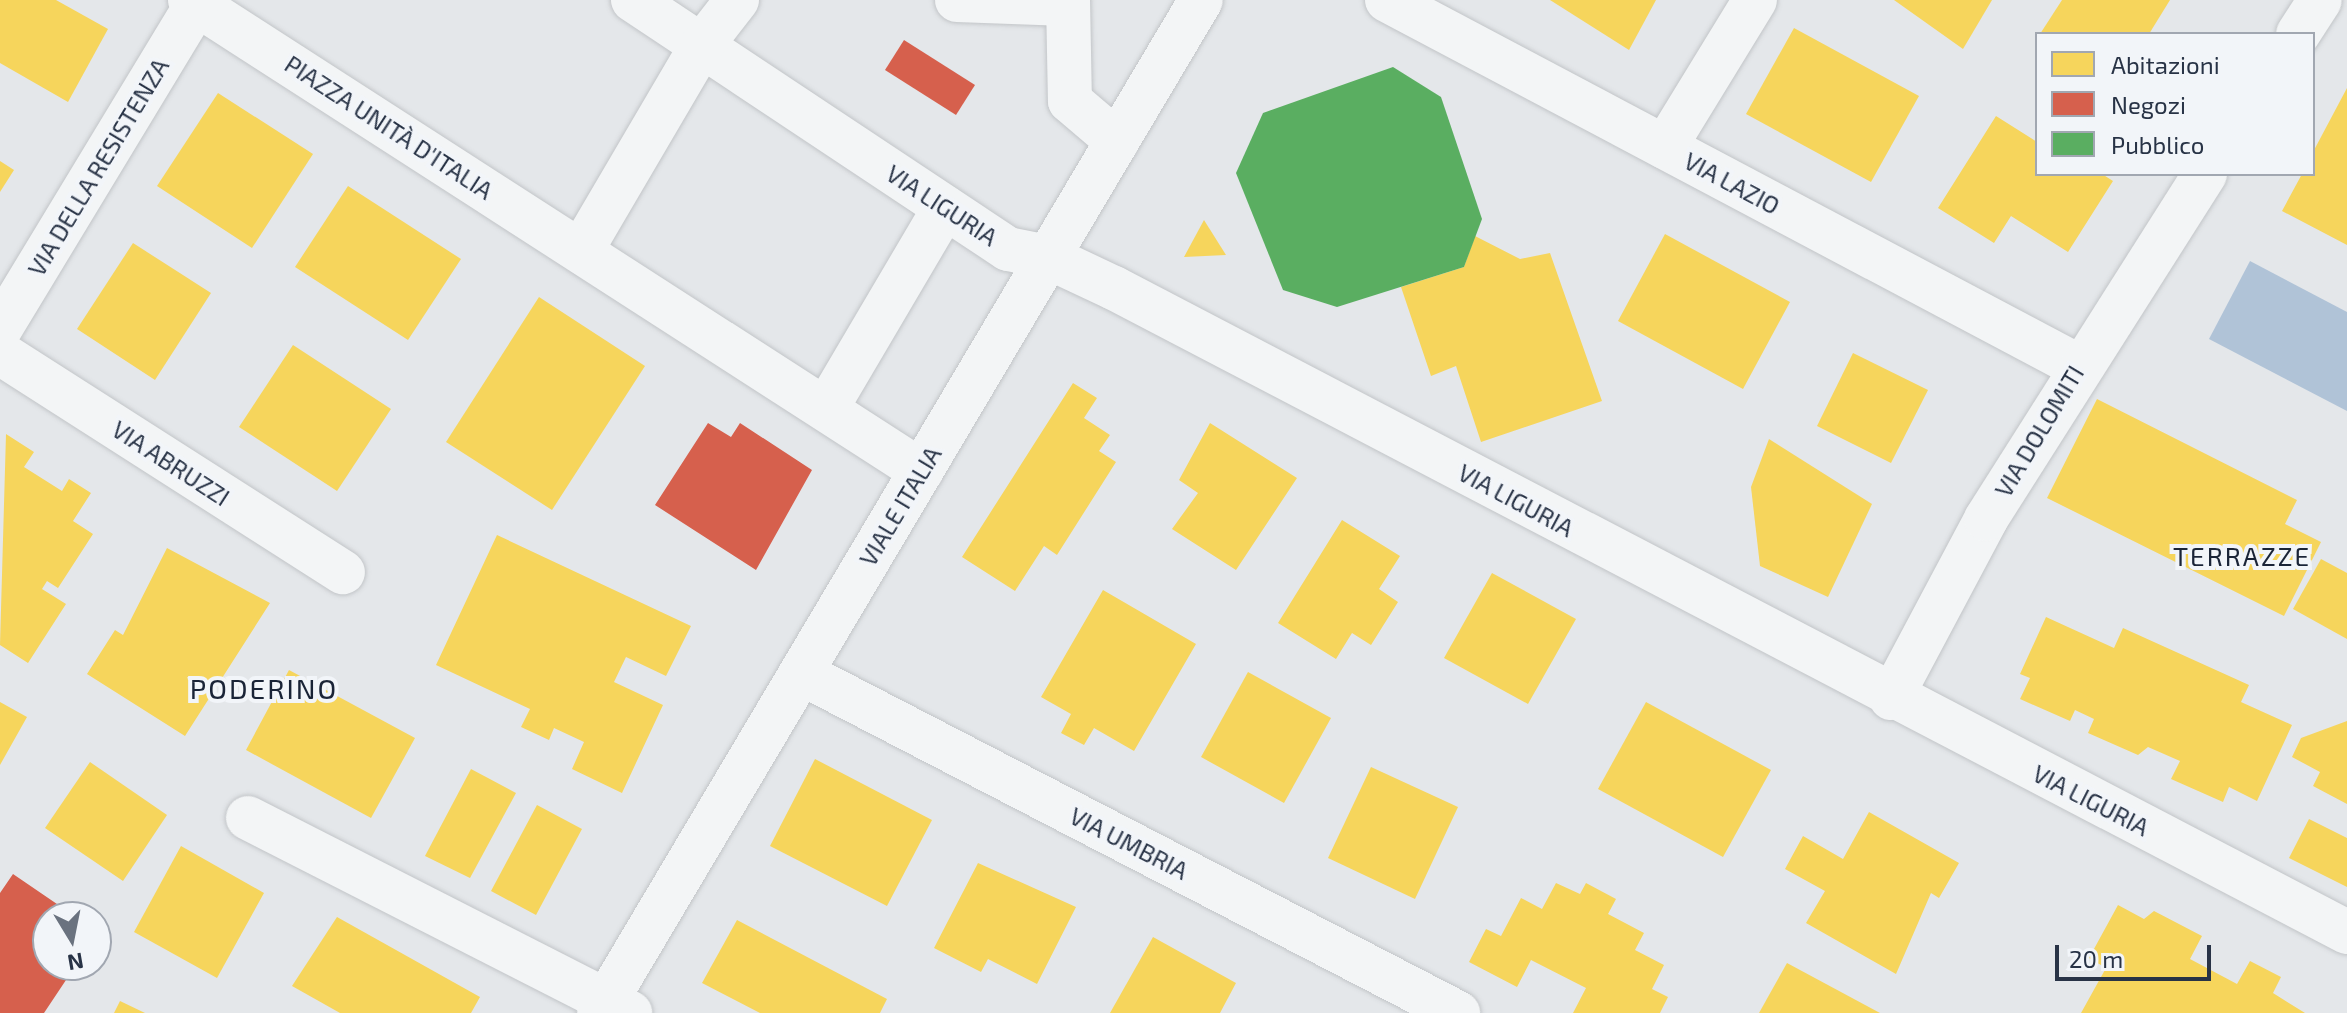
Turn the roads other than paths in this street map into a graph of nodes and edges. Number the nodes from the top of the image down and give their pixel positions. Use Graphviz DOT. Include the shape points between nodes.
graph roads {
  1 [pos="633,0"];
  2 [pos="737,0"];
  3 [pos="957,0"];
  4 [pos="1201,0"];
  5 [pos="1387,0"];
  6 [pos="1755,0"];
  7 [pos="2320,0"];
  8 [pos="194,2"];
  9 [pos="1068,2"];
  10 [pos="681,23"];
  11 [pos="2299,32"];
  12 [pos="1117,141"];
  13 [pos="1665,147"];
  14 [pos="2204,176"];
  15 [pos="945,207"];
  16 [pos="581,251"];
  17 [pos="1048,257"];
  18 [pos="0,329"];
  19 [pos="0,353"];
  20 [pos="2078,366"];
  21 [pos="826,409"];
  22 [pos="921,471"];
  23 [pos="343,572"];
  24 [pos="801,673"];
  25 [pos="1891,698"];
  26 [pos="248,818"];
  27 [pos="2347,932"];
  28 [pos="611,1009"];
  29 [pos="1458,1013"];
  1 -- 10 [label="street, VIA LIGURIA"];
  2 -- 10 [label="street"];
  3 -- 9 [label="street"];
  4 -- 12 [label="street, VIALE ITALIA"];
  5 -- 13 [label="street, VIA LAZIO"];
  6 -- 13 [label="street"];
  7 -- 11 [label="street"];
  8 -- 16 [label="street, PIAZZA UNITÀ D'ITALIA"];
  8 -- 18 [label="street, VIA DELLA RESISTENZA"];
  9 -- 12 [label="street" via="1070,101"];
  10 -- 15 [label="street, VIA LIGURIA"];
  10 -- 16 [label="street"];
  12 -- 17 [label="street, VIALE ITALIA"];
  13 -- 20 [label="street, VIA LAZIO"];
  14 -- 20 [label="street, VIA DOLOMITI"];
  15 -- 17 [label="street, VIA LIGURIA" via="1008,249"];
  15 -- 21 [label="street"];
  16 -- 21 [label="street, PIAZZA UNITÀ D'ITALIA"];
  17 -- 22 [label="street, VIALE ITALIA"];
  17 -- 25 [label="street, VIA LIGURIA"];
  19 -- 23 [label="street, VIA ABRUZZI"];
  20 -- 25 [label="street, VIA DOLOMITI" via="1986,519"];
  21 -- 22 [label="street, PIAZZA UNITÀ D'ITALIA"];
  22 -- 24 [label="street, VIALE ITALIA"];
  24 -- 28 [label="street, VIALE ITALIA"];
  24 -- 29 [label="street, VIA UMBRIA"];
  25 -- 27 [label="street, VIA LIGURIA"];
  26 -- 28 [label="street"];
}
